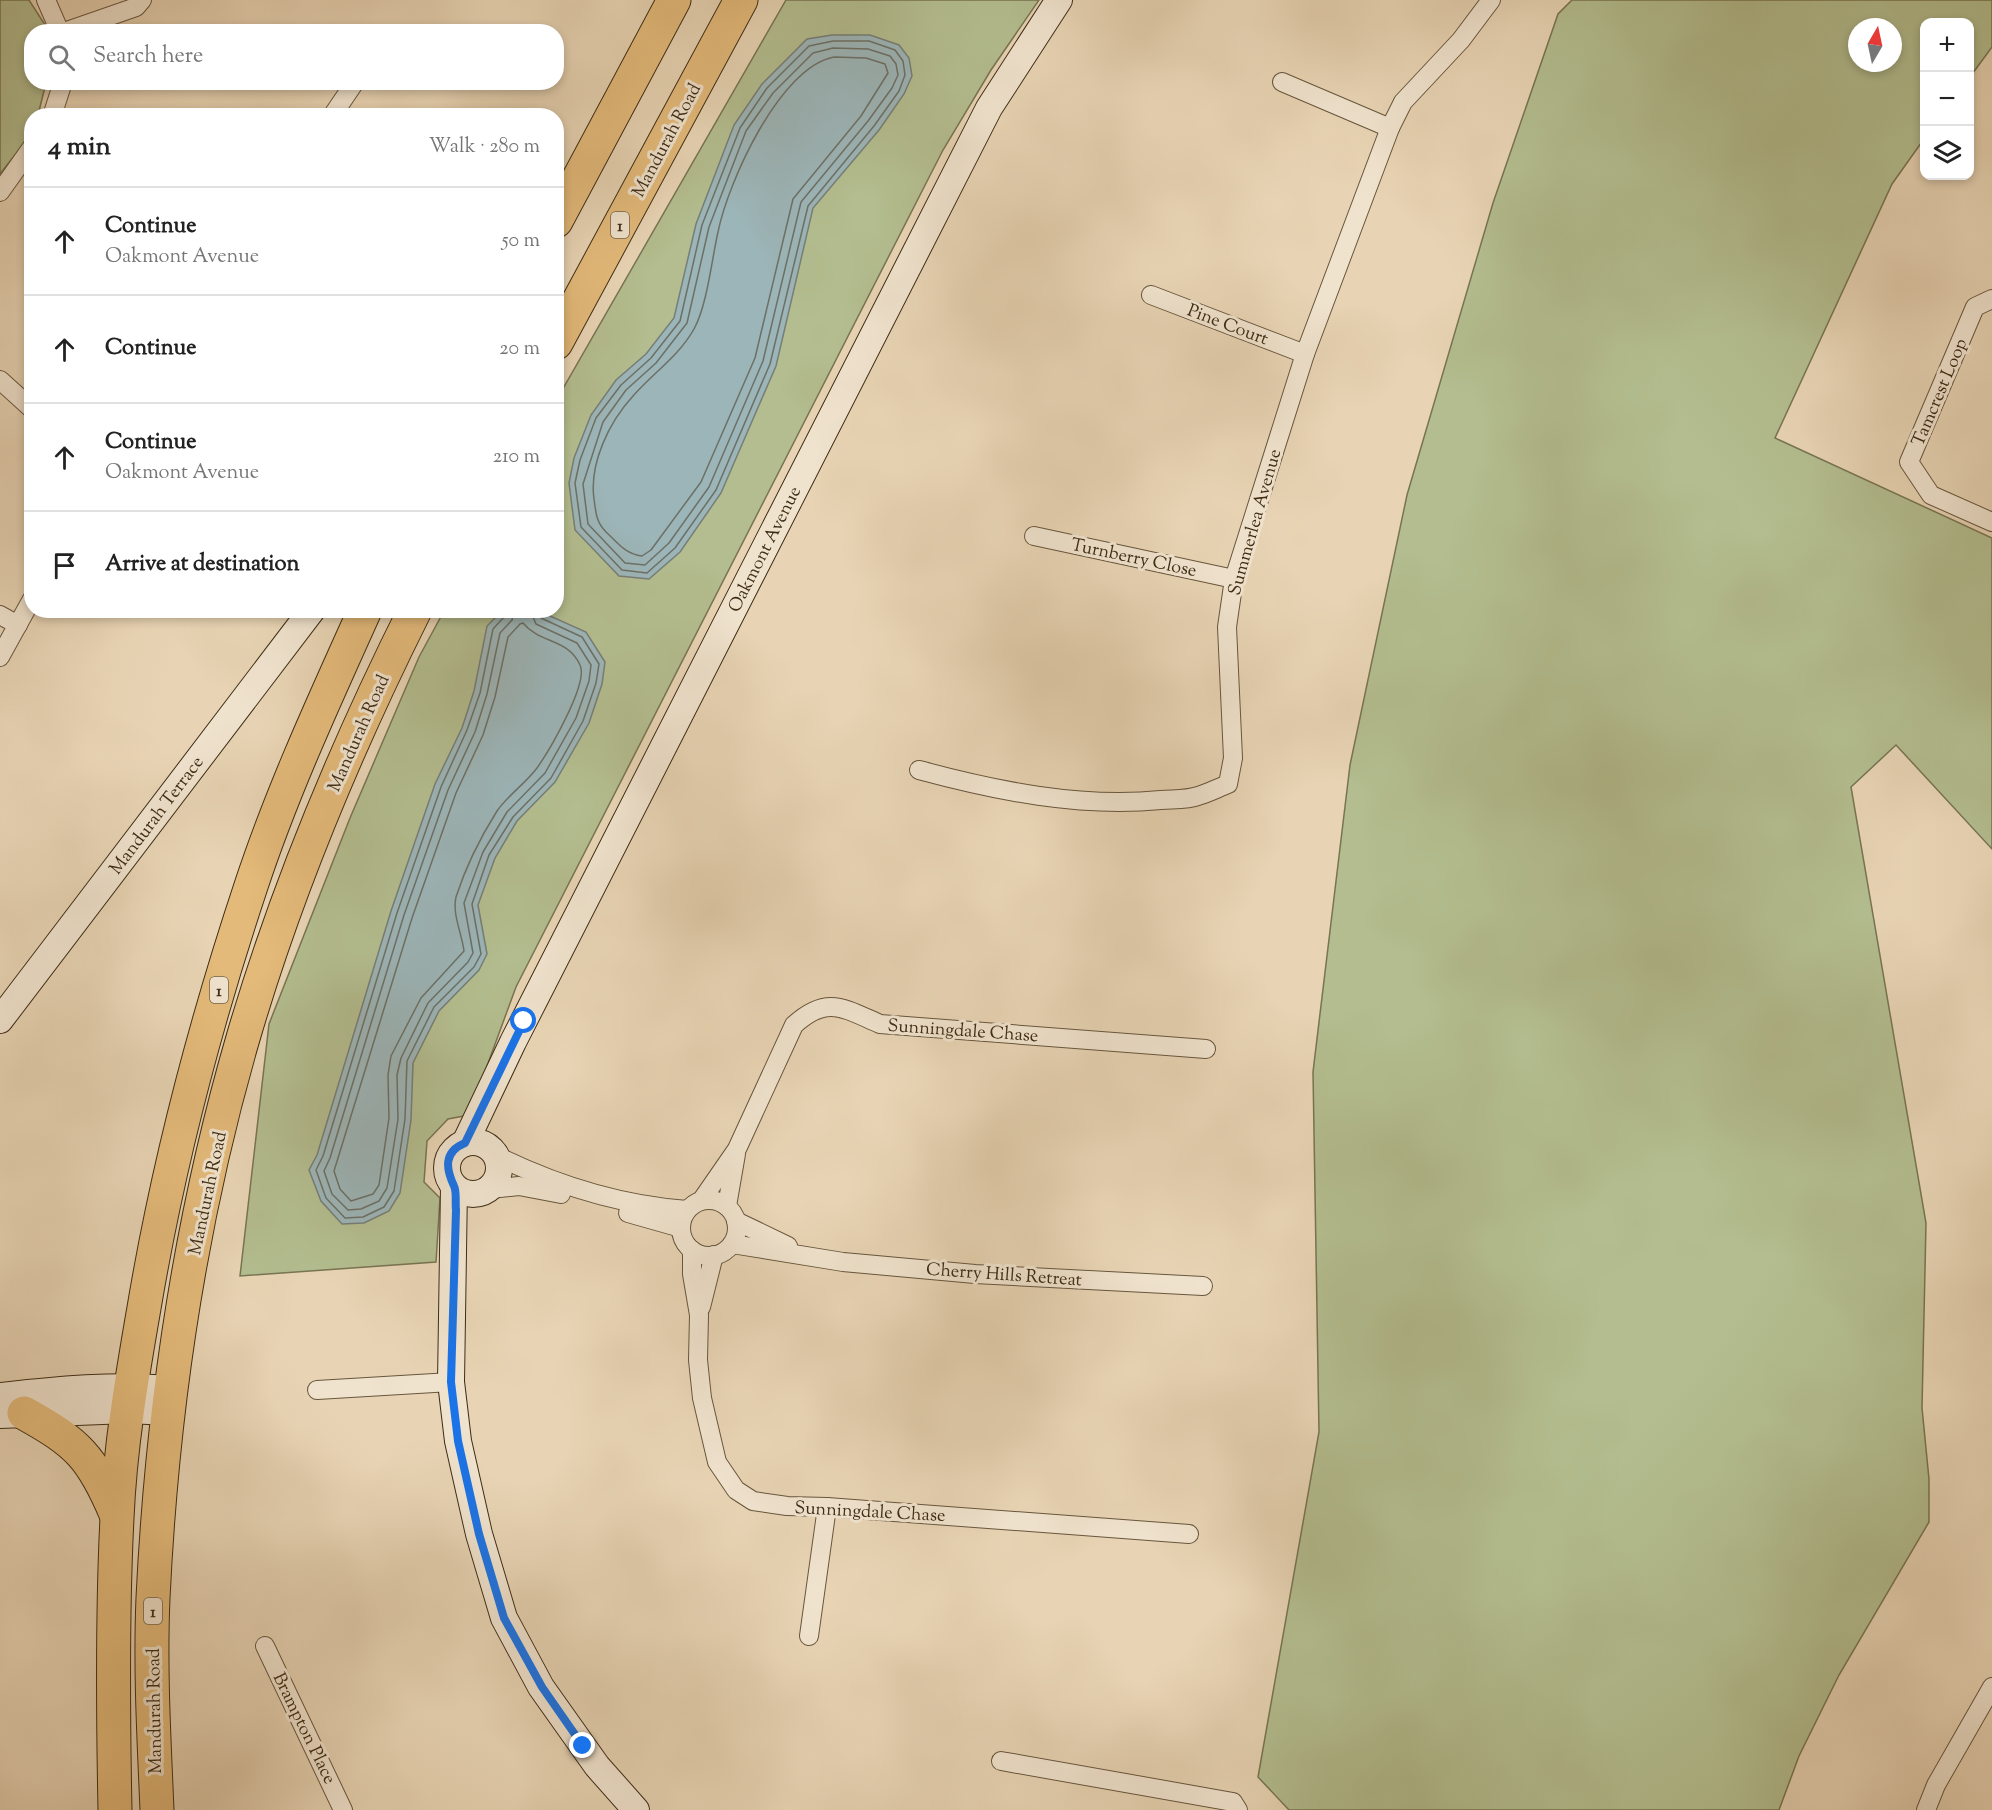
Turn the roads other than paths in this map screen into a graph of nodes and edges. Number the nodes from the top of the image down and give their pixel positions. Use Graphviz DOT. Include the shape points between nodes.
graph roads {
  1 [pos="46,0"];
  2 [pos="142,0"];
  3 [pos="674,0"];
  4 [pos="741,0"];
  5 [pos="1059,0"];
  6 [pos="1491,0"];
  7 [pos="58,24"];
  8 [pos="86,24"];
  9 [pos="1282,82"];
  10 [pos="60,90"];
  11 [pos="350,90"];
  12 [pos="55,108"];
  13 [pos="337,108"];
  14 [pos="614,111"];
  15 [pos="1390,128"];
  16 [pos="24,158"];
  17 [pos="0,192"];
  18 [pos="564,192"];
  19 [pos="564,206"];
  20 [pos="1151,295"];
  21 [pos="1992,299"];
  22 [pos="564,328"];
  23 [pos="1305,354"];
  24 [pos="0,380"];
  25 [pos="24,401"];
  26 [pos="1992,522"];
  27 [pos="1034,536"];
  28 [pos="1234,579"];
  29 [pos="24,614"];
  30 [pos="0,615"];
  31 [pos="306,618"];
  32 [pos="361,618"];
  33 [pos="411,618"];
  34 [pos="18,625"];
  35 [pos="0,657"];
  36 [pos="919,770"];
  37 [pos="0,1020"];
  38 [pos="1206,1049"];
  39 [pos="484,1107"];
  40 [pos="465,1143"];
  41 [pos="737,1149"];
  42 [pos="494,1152"];
  43 [pos="454,1187"];
  44 [pos="486,1191"];
  45 [pos="694,1206"];
  46 [pos="731,1213"];
  47 [pos="681,1228"];
  48 [pos="732,1244"];
  49 [pos="692,1250"];
  50 [pos="806,1254"];
  51 [pos="714,1255"];
  52 [pos="455,1257"];
  53 [pos="1203,1286"];
  54 [pos="699,1315"];
  55 [pos="451,1382"];
  56 [pos="317,1390"];
  57 [pos="129,1398"];
  58 [pos="170,1401"];
  59 [pos="8,1408"];
  60 [pos="827,1507"];
  61 [pos="117,1515"];
  62 [pos="1189,1533"];
  63 [pos="809,1636"];
  64 [pos="265,1646"];
  65 [pos="1989,1699"];
  66 [pos="1001,1761"];
  67 [pos="115,1810"];
  68 [pos="157,1810"];
  69 [pos="343,1810"];
  70 [pos="636,1810"];
  71 [pos="1238,1810"];
  72 [pos="1926,1810"];
  1 -- 7 [label="street"];
  2 -- 8 [label="street" via="136,7"];
  3 -- 14 [label="highway"];
  4 -- 22 [label="highway, Mandurah Road / 1"];
  5 -- 39 [label="street, Oakmont Avenue" via="989,108 513,1042"];
  6 -- 15 [label="street, Summerlea Avenue" via="1403,102"];
  9 -- 15 [label="street"];
  10 -- 12 [label="street"];
  11 -- 13 [label="street"];
  14 -- 18 [label="street"];
  14 -- 19 [label="highway"];
  15 -- 23 [label="street, Summerlea Avenue"];
  16 -- 17 [label="street"];
  20 -- 23 [label="street, Pine Court"];
  21 -- 26 [label="street, Tamcrest Loop" via="1975,308 1909,462 1931,495"];
  23 -- 28 [label="street, Summerlea Avenue"];
  24 -- 25 [label="street"];
  27 -- 28 [label="street, Turnberry Close"];
  28 -- 36 [label="street, Summerlea Avenue" via="1227,627 1233,758 1227,784 1196,797 1111,802 972,784"];
  29 -- 34 [label="street"];
  30 -- 34 [label="street"];
  31 -- 37 [label="street, Mandurah Terrace"];
  32 -- 57 [label="highway, 1" via="251,885 211,1016 161,1208"];
  33 -- 58 [label="highway, Mandurah Road / 1" via="378,683 311,842 247,1028 202,1205"];
  34 -- 35 [label="street"];
  38 -- 41 [label="street, Sunningdale Chase" via="880,1024 851,1011 826,1006 811,1010 794,1025"];
  39 -- 40 [label="street, Oakmont Avenue"];
  39 -- 42 [label="street"];
  40 -- 42 [label="street" via="478,1142"];
  40 -- 43 [label="street" via="455,1148 447,1162 448,1178"];
  41 -- 45 [label="street, Sunningdale Chase"];
  41 -- 46 [label="street, Sunningdale Chase"];
  42 -- 44 [label="street" via="499,1174"];
  42 -- 45 [label="street" via="548,1179 609,1198 649,1207"];
  43 -- 44 [label="street" via="467,1194"];
  43 -- 52 [label="street"];
  44 -- 47 [label="street" via="519,1186 537,1188"];
  44 -- 52 [label="street"];
  45 -- 46 [label="street" via="714,1200"];
  45 -- 47 [label="street"];
  46 -- 48 [label="street" via="736,1233"];
  46 -- 50 [label="street, Cherry Hills Retreat"];
  47 -- 49 [label="street"];
  48 -- 50 [label="street, Cherry Hills Retreat"];
  48 -- 51 [label="street"];
  49 -- 51 [label="street"];
  49 -- 54 [label="street, Sunningdale Chase"];
  50 -- 53 [label="street, Cherry Hills Retreat" via="843,1262 964,1273"];
  51 -- 54 [label="street, Sunningdale Chase"];
  52 -- 55 [label="street"];
  54 -- 60 [label="street, Sunningdale Chase" via="701,1389 717,1462 736,1490 753,1501"];
  55 -- 56 [label="street"];
  55 -- 70 [label="street" via="458,1441 471,1499 504,1618 542,1687 597,1766"];
  57 -- 58 [label="street"];
  57 -- 59 [label="street"];
  57 -- 61 [label="highway, 1"];
  58 -- 68 [label="highway, Mandurah Road / 1" via="153,1599"];
  59 -- 61 [label="highway" via="59,1433 86,1456"];
  60 -- 62 [label="street, Sunningdale Chase"];
  60 -- 63 [label="street"];
  61 -- 67 [label="highway, 1" via="112,1672"];
  64 -- 69 [label="street, Brampton Place"];
  65 -- 72 [label="street" via="1936,1785"];
  66 -- 71 [label="street" via="1233,1802"];
}
